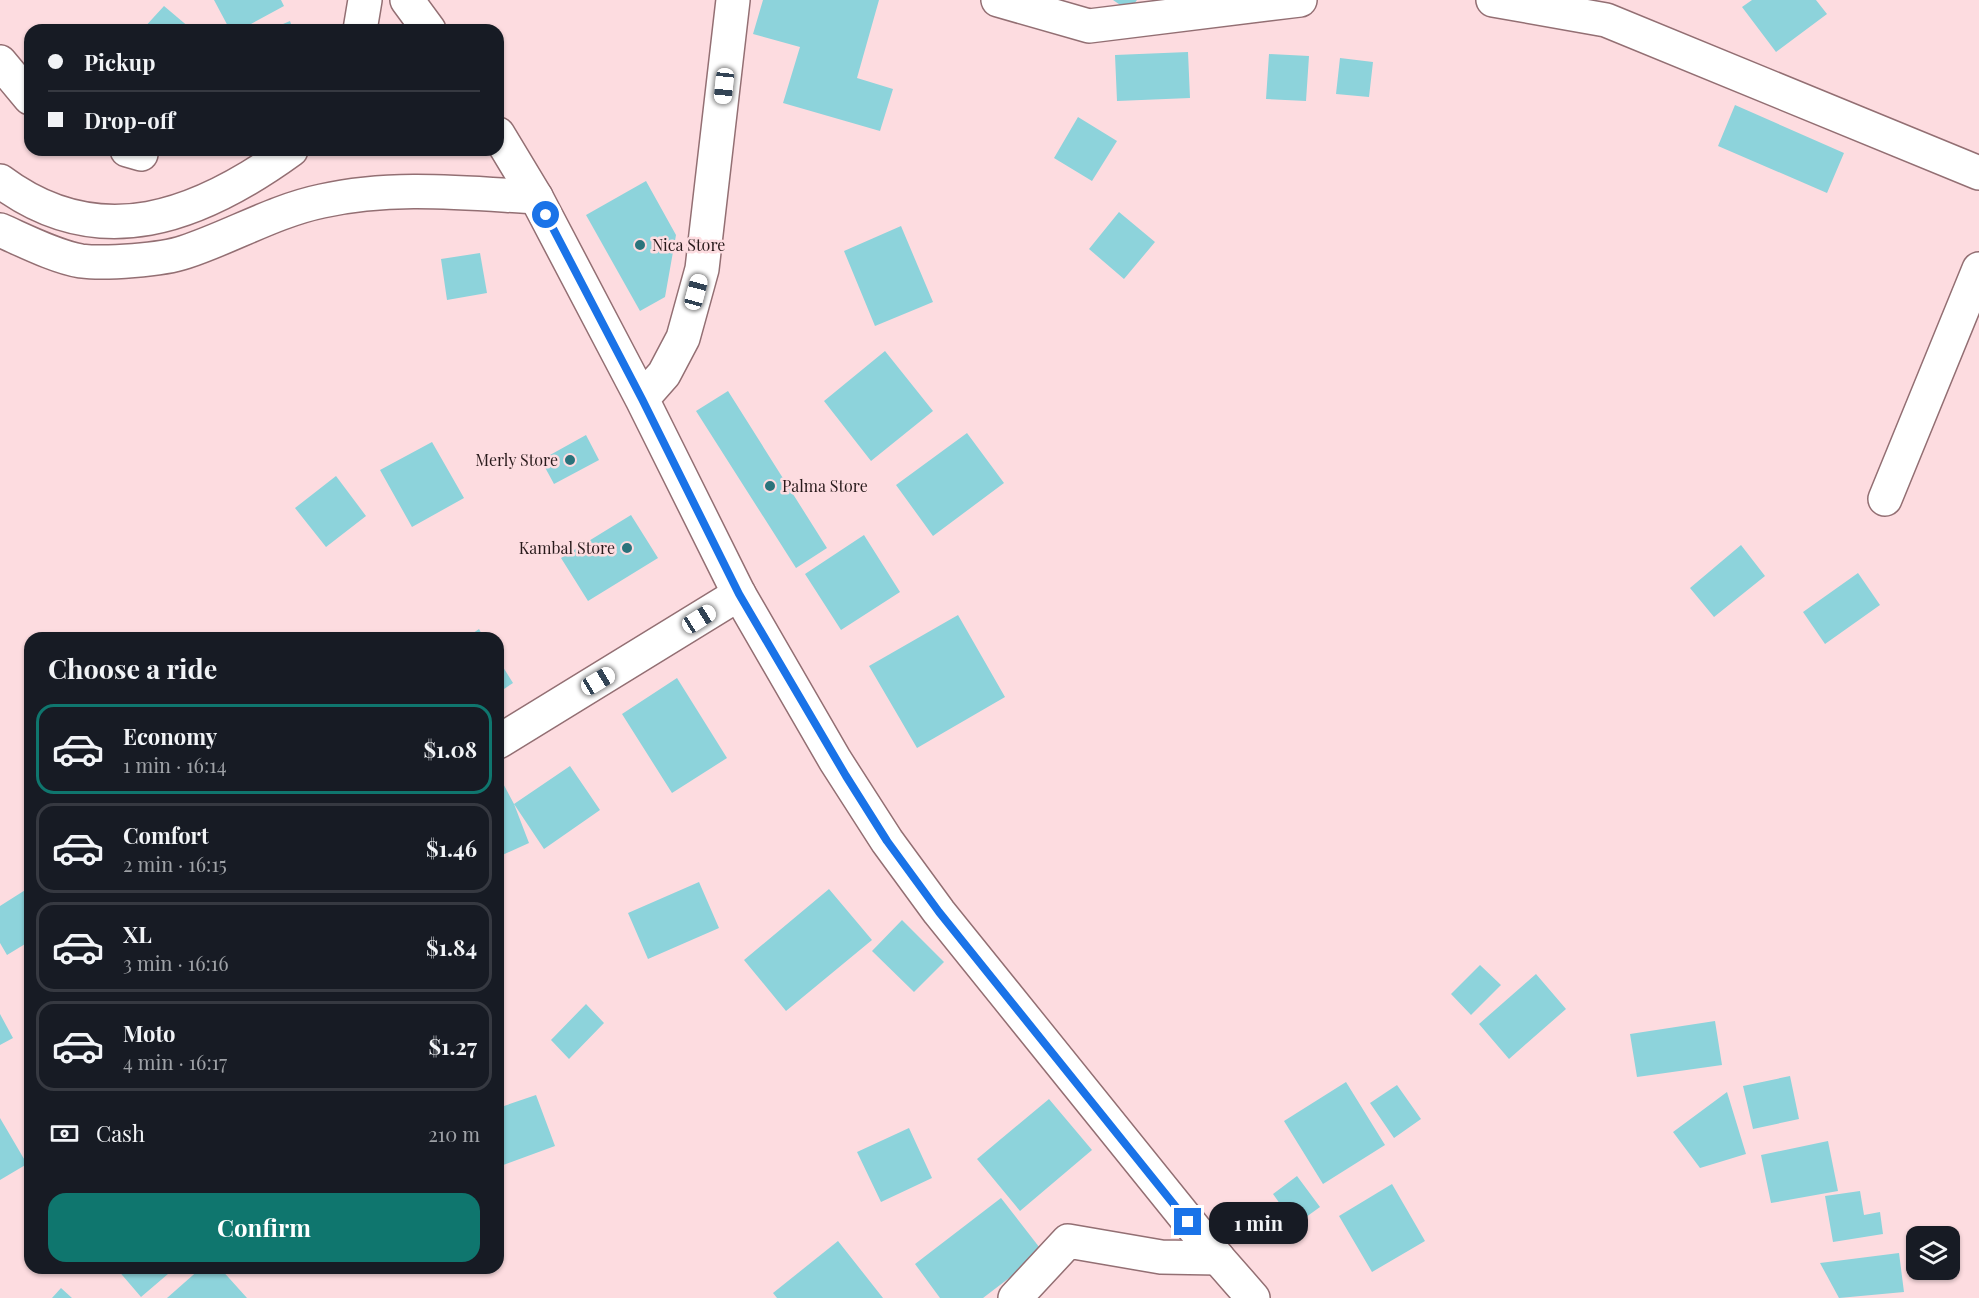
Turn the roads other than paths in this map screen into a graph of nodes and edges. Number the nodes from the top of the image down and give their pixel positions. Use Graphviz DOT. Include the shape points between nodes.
graph roads {
  1 [pos="365,0"];
  2 [pos="407,0"];
  3 [pos="733,0"];
  4 [pos="998,0"];
  5 [pos="1300,0"];
  6 [pos="1494,0"];
  7 [pos="361,24"];
  8 [pos="425,24"];
  9 [pos="0,62"];
  10 [pos="24,91"];
  11 [pos="504,144"];
  12 [pos="282,156"];
  13 [pos="1979,173"];
  14 [pos="0,181"];
  15 [pos="536,197"];
  16 [pos="0,230"];
  17 [pos="1979,269"];
  18 [pos="642,399"];
  19 [pos="1885,499"];
  20 [pos="739,594"];
  21 [pos="504,738"];
  22 [pos="1218,1258"];
  23 [pos="1015,1298"];
  24 [pos="1253,1298"];
  1 -- 7 [label="main road"];
  2 -- 8 [label="main road"];
  3 -- 18 [label="main road" via="702,269 683,338 664,374"];
  4 -- 5 [label="main road" via="1089,26"];
  6 -- 13 [label="main road" via="1606,20"];
  9 -- 10 [label="main road"];
  11 -- 15 [label="main road"];
  12 -- 14 [label="main road" via="213,198 173,214 128,221 87,221 50,209"];
  15 -- 16 [label="main road" via="428,192 361,194 321,201 274,216 183,253 131,261 81,261"];
  15 -- 18 [label="main road"];
  17 -- 19 [label="main road"];
  18 -- 20 [label="main road"];
  20 -- 21 [label="main road"];
  20 -- 22 [label="main road" via="887,841 939,912"];
  22 -- 23 [label="main road" via="1161,1257 1068,1241"];
  22 -- 24 [label="main road"];
}
